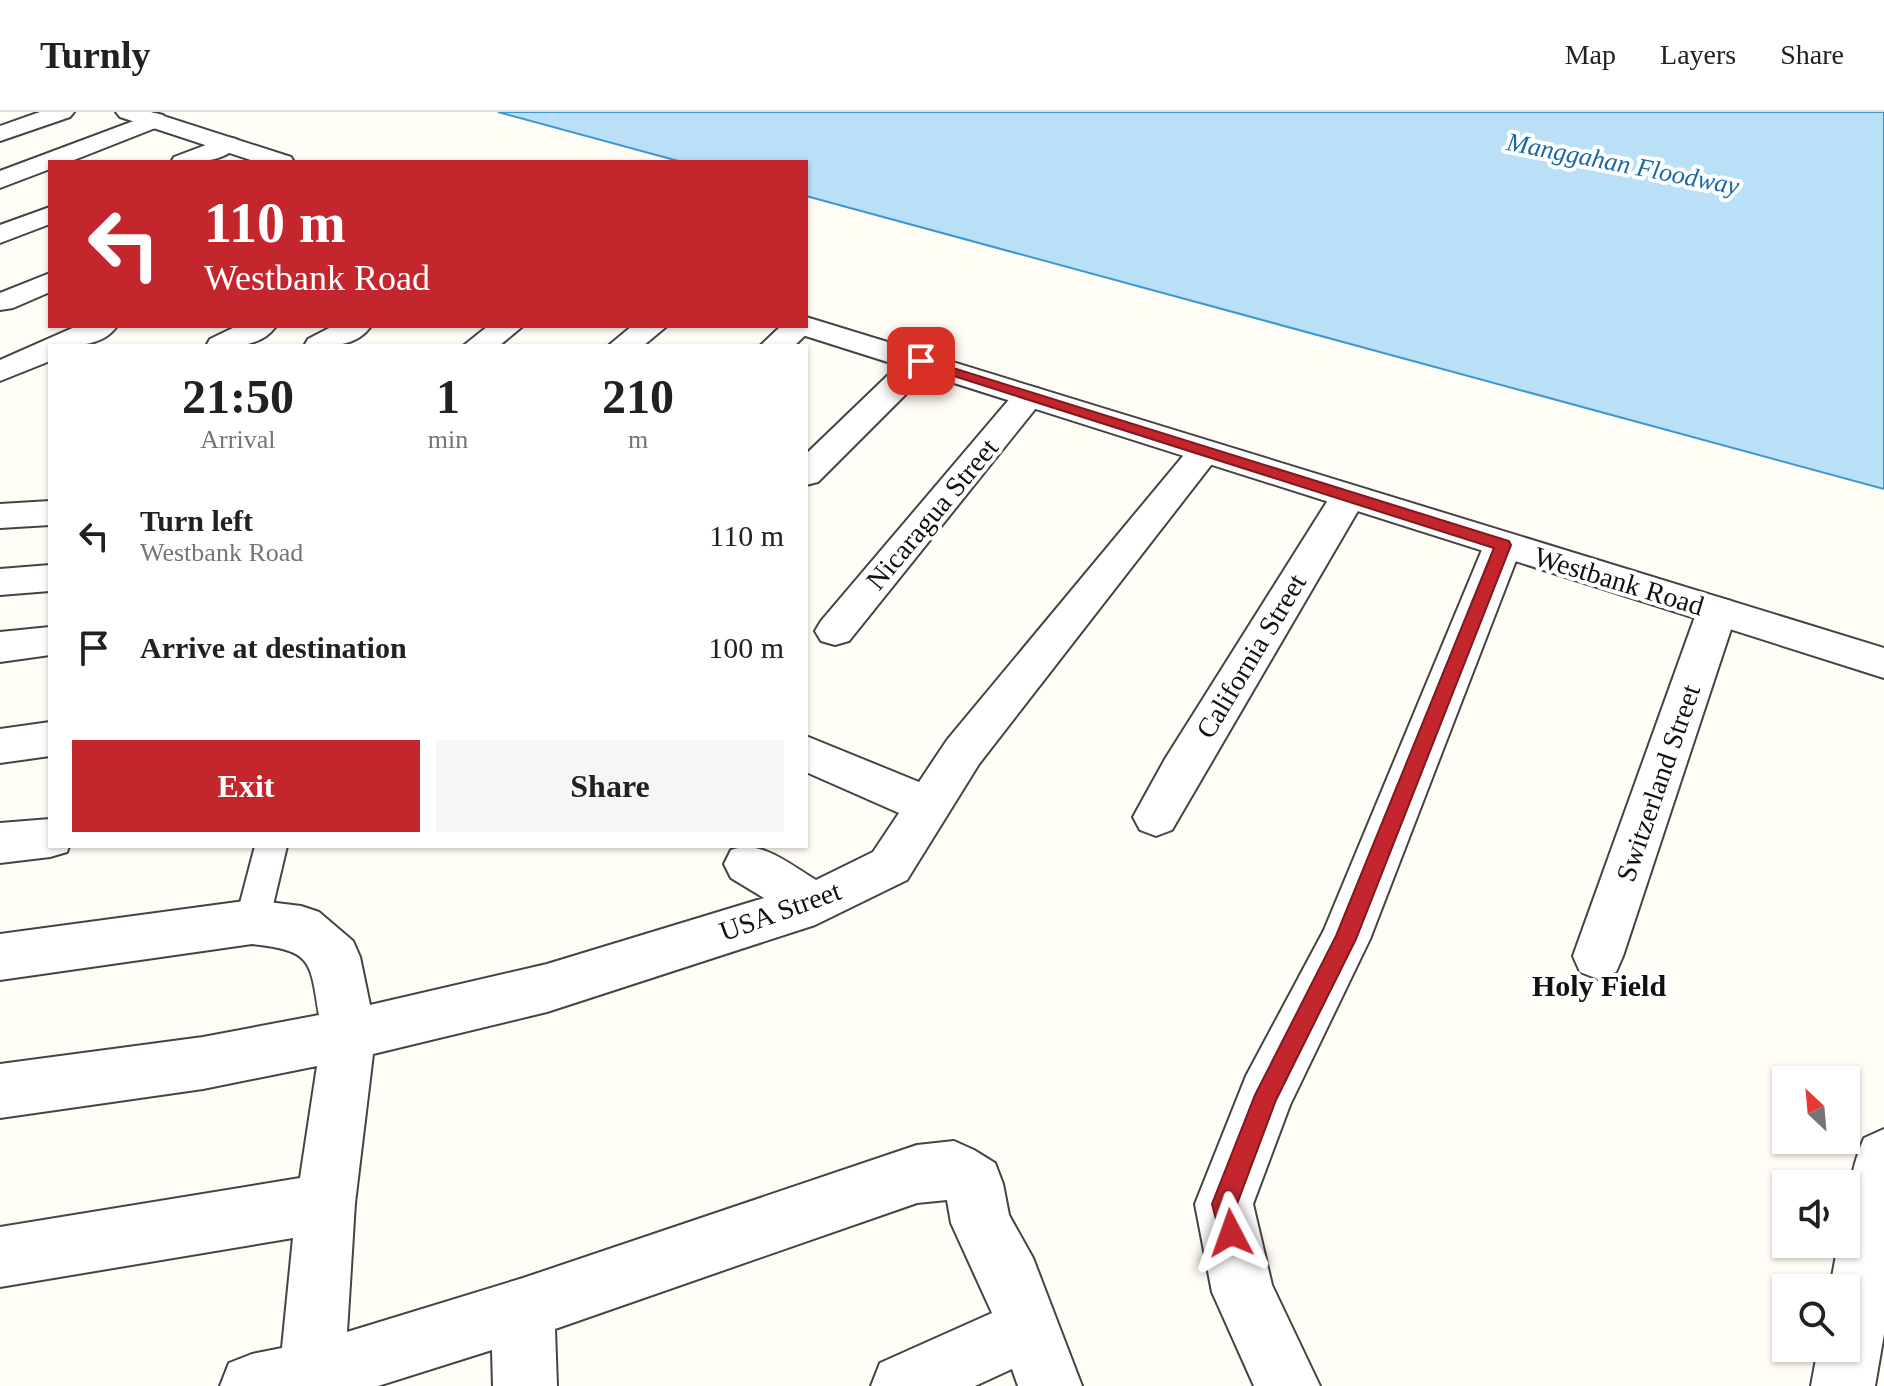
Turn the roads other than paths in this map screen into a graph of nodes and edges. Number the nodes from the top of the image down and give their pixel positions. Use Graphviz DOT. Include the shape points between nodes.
graph roads {
  1 [pos="62,112"];
  2 [pos="128,112"];
  3 [pos="155,120"];
  4 [pos="0,134"];
  5 [pos="227,144"];
  6 [pos="52,160"];
  7 [pos="188,160"];
  8 [pos="276,160"];
  9 [pos="48,161"];
  10 [pos="0,180"];
  11 [pos="48,216"];
  12 [pos="0,235"];
  13 [pos="48,283"];
  14 [pos="3,302"];
  15 [pos="98,328"];
  16 [pos="257,328"];
  17 [pos="352,328"];
  18 [pos="505,328"];
  19 [pos="649,328"];
  20 [pos="799,328"];
  21 [pos="808,328"];
  22 [pos="62,344"];
  23 [pos="225,344"];
  24 [pos="323,344"];
  25 [pos="481,344"];
  26 [pos="626,344"];
  27 [pos="778,344"];
  28 [pos="48,351"];
  29 [pos="921,361"];
  30 [pos="0,372"];
  31 [pos="1029,396"];
  32 [pos="1205,451"];
  33 [pos="808,472"];
  34 [pos="1348,497"];
  35 [pos="48,513"];
  36 [pos="0,516"];
  37 [pos="1503,545"];
  38 [pos="48,578"];
  39 [pos="0,582"];
  40 [pos="1717,611"];
  41 [pos="835,631"];
  42 [pos="48,641"];
  43 [pos="0,647"];
  44 [pos="1884,663"];
  45 [pos="48,739"];
  46 [pos="0,746"];
  47 [pos="808,754"];
  48 [pos="929,806"];
  49 [pos="1156,817"];
  50 [pos="48,838"];
  51 [pos="0,843"];
  52 [pos="270,848"];
  53 [pos="748,864"];
  54 [pos="815,904"];
  55 [pos="252,922"];
  56 [pos="1598,956"];
  57 [pos="0,957"];
  58 [pos="349,1035"];
  59 [pos="0,1091"];
  60 [pos="1884,1158"];
  61 [pos="326,1203"];
  62 [pos="0,1257"];
  63 [pos="523,1309"];
  64 [pos="1028,1329"];
  65 [pos="292,1382"];
  66 [pos="525,1386"];
  67 [pos="903,1386"];
  68 [pos="1050,1386"];
  69 [pos="1288,1386"];
  70 [pos="1843,1386"];
  1 -- 4 [label="street"];
  2 -- 3 [label="street"];
  3 -- 5 [label="street"];
  3 -- 6 [label="street"];
  5 -- 7 [label="street"];
  5 -- 8 [label="street"];
  9 -- 10 [label="street"];
  11 -- 12 [label="street"];
  13 -- 14 [label="street"];
  15 -- 22 [label="street"];
  16 -- 23 [label="street"];
  17 -- 24 [label="street"];
  18 -- 25 [label="street"];
  19 -- 26 [label="street"];
  20 -- 27 [label="street"];
  21 -- 29 [label="street, Westbank Road"];
  28 -- 30 [label="street"];
  29 -- 31 [label="street, Westbank Road"];
  29 -- 33 [label="street"];
  31 -- 32 [label="street, Westbank Road"];
  31 -- 41 [label="street, Nicaragua Street"];
  32 -- 34 [label="street, Westbank Road"];
  32 -- 48 [label="street, USA Street" via="963,752"];
  34 -- 37 [label="street, Westbank Road"];
  34 -- 49 [label="street, California Street"];
  35 -- 36 [label="street"];
  37 -- 40 [label="street, Westbank Road"];
  37 -- 69 [label="street" via="1345,939 1266,1095 1224,1204 1243,1292"];
  38 -- 39 [label="street"];
  40 -- 44 [label="street, Westbank Road"];
  40 -- 56 [label="street, Switzerland Street"];
  42 -- 43 [label="street"];
  45 -- 46 [label="street"];
  47 -- 48 [label="street"];
  48 -- 54 [label="street, USA Street" via="890,866"];
  50 -- 51 [label="street"];
  52 -- 55 [label="lane"];
  53 -- 54 [label="street"];
  54 -- 58 [label="street, USA Street" via="547,988"];
  55 -- 57 [label="street"];
  55 -- 58 [label="street" via="301,928 335,957"];
  58 -- 59 [label="street, USA Street" via="203,1063"];
  58 -- 61 [label="street"];
  60 -- 70 [label="street"];
  61 -- 62 [label="street"];
  61 -- 65 [label="street"];
  63 -- 64 [label="street" via="917,1174 954,1170 974,1184 981,1223 1011,1280"];
  63 -- 65 [label="street"];
  63 -- 66 [label="street"];
  64 -- 67 [label="street"];
  64 -- 68 [label="street"];
}
